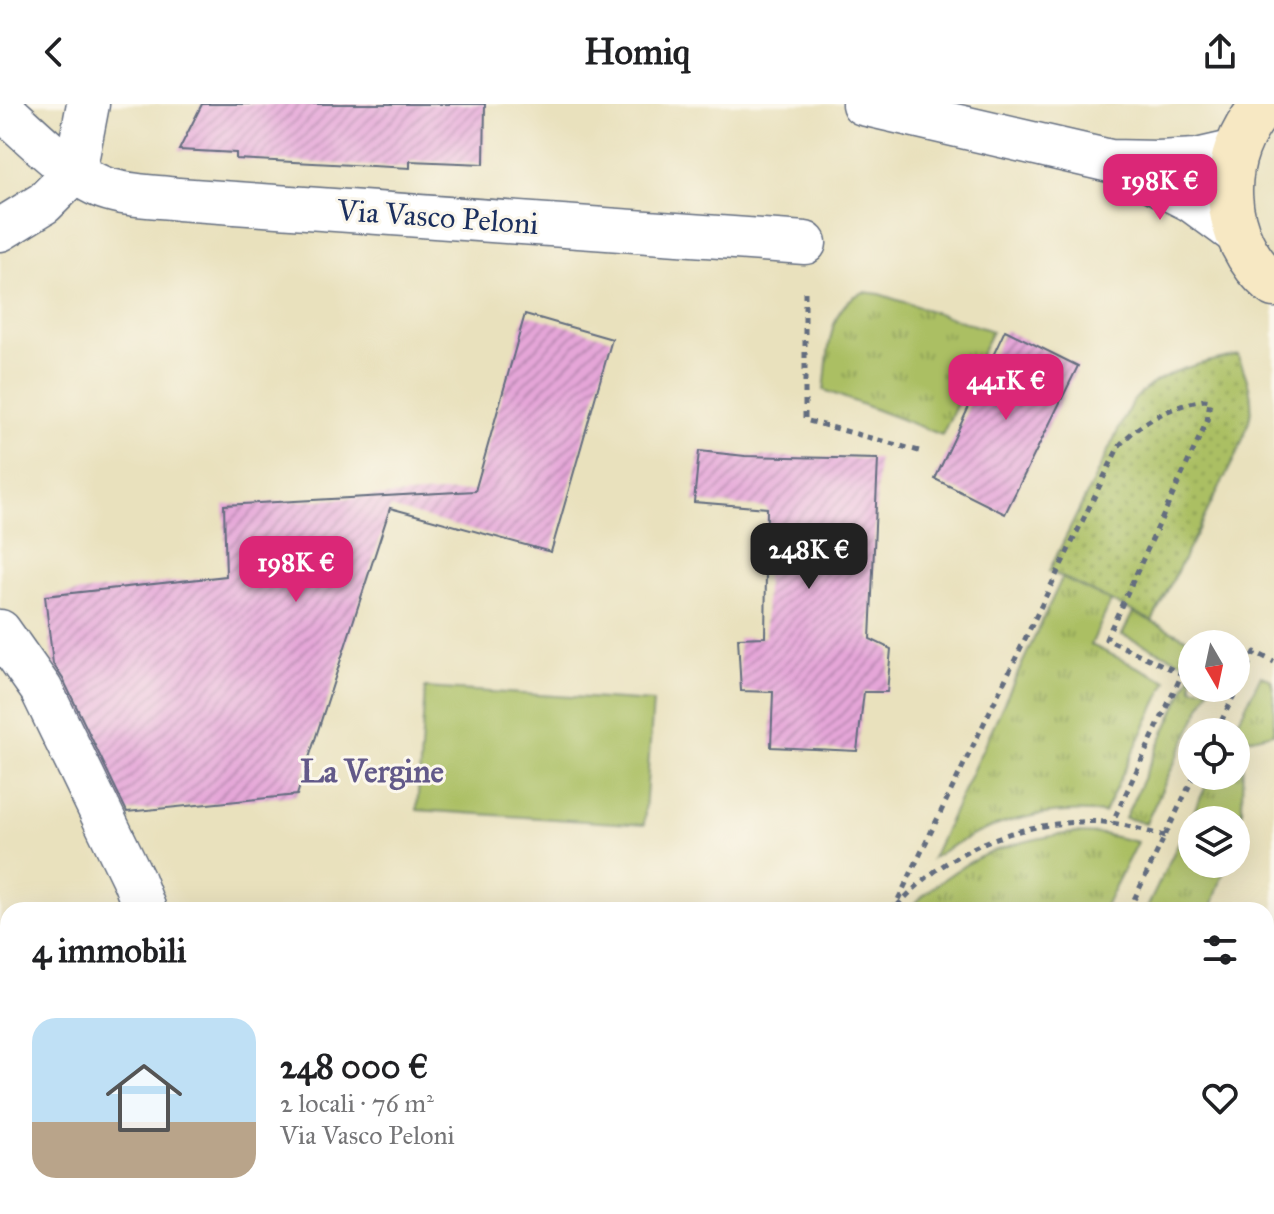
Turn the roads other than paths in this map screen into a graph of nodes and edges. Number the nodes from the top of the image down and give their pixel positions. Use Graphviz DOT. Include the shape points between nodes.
graph roads {
  1 [pos="88,104"];
  2 [pos="863,104"];
  3 [pos="1265,104"];
  4 [pos="0,107"];
  5 [pos="1236,151"];
  6 [pos="1110,161"];
  7 [pos="75,172"];
  8 [pos="0,230"];
  9 [pos="1237,234"];
  10 [pos="805,243"];
  11 [pos="1274,285"];
  12 [pos="0,631"];
  13 [pos="142,902"];
  1 -- 7 [label="street"];
  2 -- 6 [label="street"];
  3 -- 5 [label="main road"];
  4 -- 7 [label="street, Via Vasco Peloni"];
  5 -- 6 [label="street" via="1197,160"];
  5 -- 9 [label="main road" via="1229,193"];
  6 -- 9 [label="street" via="1192,201"];
  7 -- 8 [label="street" via="44,203"];
  7 -- 10 [label="street, Via Vasco Peloni" via="103,188 178,199"];
  9 -- 11 [label="main road" via="1255,266"];
  12 -- 13 [label="street" via="41,689"];
}
